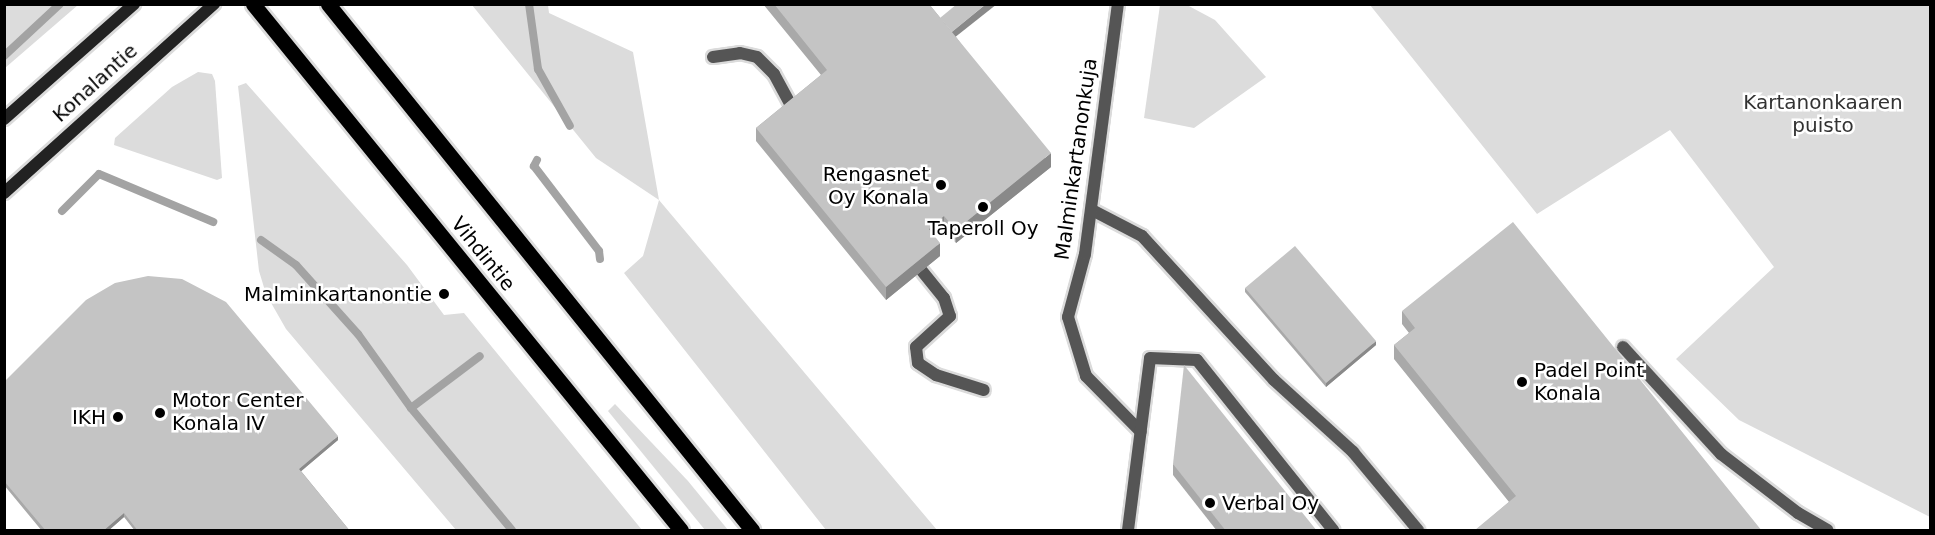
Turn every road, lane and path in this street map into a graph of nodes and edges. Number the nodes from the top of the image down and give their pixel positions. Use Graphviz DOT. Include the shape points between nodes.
graph roads {
  1 [pos="134,4"];
  2 [pos="214,4"];
  3 [pos="253,4"];
  4 [pos="328,4"];
  5 [pos="1118,4"];
  6 [pos="712,57"];
  7 [pos="794,111"];
  8 [pos="4,119"];
  9 [pos="4,193"];
  10 [pos="1092,210"];
  11 [pos="922,271"];
  12 [pos="1623,347"];
  13 [pos="984,390"];
  14 [pos="1141,432"];
  15 [pos="681,531"];
  16 [pos="752,531"];
  17 [pos="1128,531"];
  18 [pos="1333,531"];
  19 [pos="1418,531"];
  20 [pos="1828,531"];
  1 -- 8 [label="main road, Konalantie"];
  2 -- 9 [label="main road, Konalantie"];
  3 -- 15 [label="main road, Vihdintie"];
  4 -- 16 [label="main road, Vihdintie"];
  5 -- 10 [label="street, Malminkartanonkuja"];
  6 -- 7 [label="street" via="740,53 757,57 774,74"];
  10 -- 14 [label="street, Malminkartanonkuja" via="1068,317 1086,376"];
  10 -- 19 [label="street" via="1142,236 1274,380 1353,452"];
  11 -- 13 [label="street" via="944,298 950,316 916,347 918,363 936,375"];
  12 -- 20 [label="street" via="1721,454"];
  14 -- 17 [label="street"];
  14 -- 18 [label="street" via="1150,358 1197,360"];
}
